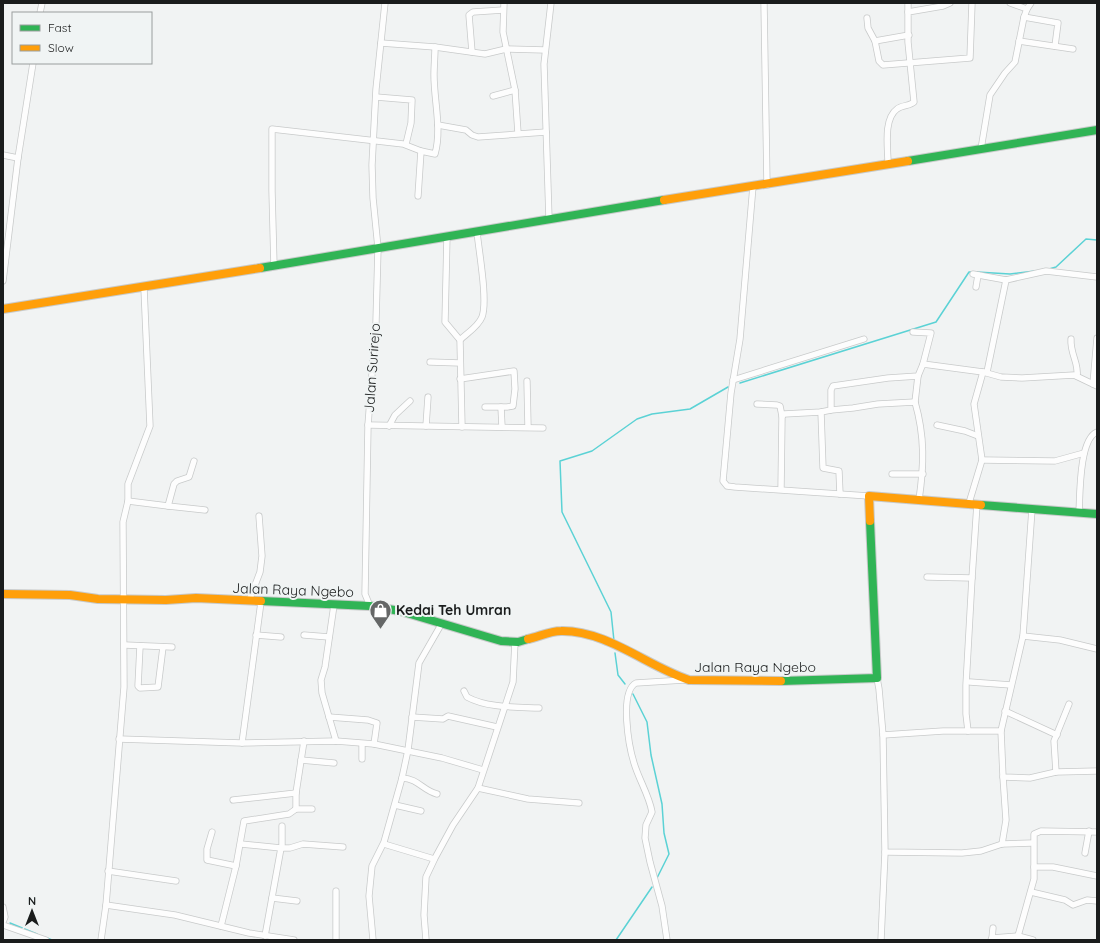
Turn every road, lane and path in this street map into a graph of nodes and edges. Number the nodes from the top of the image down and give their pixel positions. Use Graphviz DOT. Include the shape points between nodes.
graph roads {
  1 [pos="385,3"];
  2 [pos="504,3"];
  3 [pos="551,3"];
  4 [pos="764,3"];
  5 [pos="908,3"];
  6 [pos="950,3"];
  7 [pos="972,3"];
  8 [pos="1010,3"];
  9 [pos="1031,3"];
  10 [pos="1027,9"];
  11 [pos="503,10"];
  12 [pos="908,12"];
  13 [pos="1024,17"];
  14 [pos="867,18"];
  15 [pos="909,35"];
  16 [pos="875,41"];
  17 [pos="1019,42"];
  18 [pos="381,43"];
  19 [pos="1055,46"];
  20 [pos="436,47"];
  21 [pos="506,49"];
  22 [pos="1073,49"];
  23 [pos="545,50"];
  24 [pos="472,52"];
  25 [pos="910,63"];
  26 [pos="34,64"];
  27 [pos="515,90"];
  28 [pos="493,96"];
  29 [pos="376,97"];
  30 [pos="438,125"];
  31 [pos="1097,130"];
  32 [pos="546,132"];
  33 [pos="518,133"];
  34 [pos="374,142"];
  35 [pos="406,144"];
  36 [pos="981,149"];
  37 [pos="421,151"];
  38 [pos="3,155"];
  39 [pos="18,158"];
  40 [pos="888,164"];
  41 [pos="767,185"];
  42 [pos="753,186"];
  43 [pos="418,196"];
  44 [pos="549,219"];
  45 [pos="477,232"];
  46 [pos="447,236"];
  47 [pos="378,248"];
  48 [pos="274,266"];
  49 [pos="1097,277"];
  50 [pos="1006,280"];
  51 [pos="3,281"];
  52 [pos="976,287"];
  53 [pos="144,288"];
  54 [pos="3,309"];
  55 [pos="913,332"];
  56 [pos="1097,338"];
  57 [pos="864,339"];
  58 [pos="1071,339"];
  59 [pos="460,340"];
  60 [pos="430,362"];
  61 [pos="460,363"];
  62 [pos="923,364"];
  63 [pos="985,372"];
  64 [pos="918,376"];
  65 [pos="1078,376"];
  66 [pos="460,379"];
  67 [pos="733,380"];
  68 [pos="526,382"];
  69 [pos="1095,385"];
  70 [pos="428,397"];
  71 [pos="410,401"];
  72 [pos="915,402"];
  73 [pos="757,404"];
  74 [pos="485,407"];
  75 [pos="501,407"];
  76 [pos="831,410"];
  77 [pos="821,412"];
  78 [pos="782,416"];
  79 [pos="368,425"];
  80 [pos="937,425"];
  81 [pos="389,426"];
  82 [pos="426,426"];
  83 [pos="462,427"];
  84 [pos="502,427"];
  85 [pos="528,427"];
  86 [pos="543,428"];
  87 [pos="1097,432"];
  88 [pos="978,436"];
  89 [pos="1084,453"];
  90 [pos="982,460"];
  91 [pos="194,461"];
  92 [pos="892,474"];
  93 [pos="923,474"];
  94 [pos="781,489"];
  95 [pos="840,494"];
  96 [pos="869,496"];
  97 [pos="919,500"];
  98 [pos="128,501"];
  99 [pos="973,504"];
  100 [pos="168,506"];
  101 [pos="1032,509"];
  102 [pos="205,510"];
  103 [pos="1079,513"];
  104 [pos="1097,514"];
  105 [pos="259,516"];
  106 [pos="927,576"];
  107 [pos="972,578"];
  108 [pos="3,594"];
  109 [pos="365,594"];
  110 [pos="123,600"];
  111 [pos="249,601"];
  112 [pos="261,602"];
  113 [pos="334,605"];
  114 [pos="357,606"];
  115 [pos="370,606"];
  116 [pos="442,623"];
  117 [pos="256,635"];
  118 [pos="304,635"];
  119 [pos="1023,636"];
  120 [pos="281,637"];
  121 [pos="329,637"];
  122 [pos="515,642"];
  123 [pos="125,645"];
  124 [pos="140,646"];
  125 [pos="163,647"];
  126 [pos="172,647"];
  127 [pos="1097,649"];
  128 [pos="877,678"];
  129 [pos="688,680"];
  130 [pos="970,682"];
  131 [pos="1011,685"];
  132 [pos="464,691"];
  133 [pos="1069,704"];
  134 [pos="504,706"];
  135 [pos="539,708"];
  136 [pos="1006,711"];
  137 [pos="412,717"];
  138 [pos="329,718"];
  139 [pos="497,727"];
  140 [pos="968,731"];
  141 [pos="1001,732"];
  142 [pos="883,735"];
  143 [pos="1057,735"];
  144 [pos="120,739"];
  145 [pos="304,741"];
  146 [pos="336,741"];
  147 [pos="242,743"];
  148 [pos="362,744"];
  149 [pos="374,744"];
  150 [pos="408,750"];
  151 [pos="362,759"];
  152 [pos="301,760"];
  153 [pos="334,763"];
  154 [pos="483,770"];
  155 [pos="1097,771"];
  156 [pos="1056,772"];
  157 [pos="1003,777"];
  158 [pos="402,778"];
  159 [pos="478,788"];
  160 [pos="296,793"];
  161 [pos="437,794"];
  162 [pos="234,800"];
  163 [pos="579,803"];
  164 [pos="395,805"];
  165 [pos="296,809"];
  166 [pos="312,809"];
  167 [pos="422,811"];
  168 [pos="282,826"];
  169 [pos="1089,831"];
  170 [pos="212,832"];
  171 [pos="1097,832"];
  172 [pos="1033,843"];
  173 [pos="240,844"];
  174 [pos="384,844"];
  175 [pos="1002,844"];
  176 [pos="342,847"];
  177 [pos="281,848"];
  178 [pos="885,852"];
  179 [pos="1085,853"];
  180 [pos="434,859"];
  181 [pos="236,866"];
  182 [pos="1034,867"];
  183 [pos="108,871"];
  184 [pos="1097,876"];
  185 [pos="176,881"];
  186 [pos="336,891"];
  187 [pos="1031,892"];
  188 [pos="272,898"];
  189 [pos="297,901"];
  190 [pos="1097,901"];
  191 [pos="106,905"];
  192 [pos="3,907"];
  193 [pos="3,924"];
  194 [pos="221,926"];
  195 [pos="992,928"];
  196 [pos="265,936"];
  197 [pos="1017,938"];
  198 [pos="992,939"];
  199 [pos="46,940"];
  200 [pos="101,940"];
  201 [pos="294,940"];
  202 [pos="336,940"];
  203 [pos="373,940"];
  204 [pos="426,940"];
  205 [pos="666,940"];
  206 [pos="881,940"];
  207 [pos="1033,940"];
  1 -- 18 [label="street, Jalan Surirejo"];
  2 -- 11 [label="street"];
  3 -- 23 [label="street"];
  4 -- 41 [label="street"];
  5 -- 12 [label="street"];
  6 -- 12 [label="street"];
  7 -- 25 [label="street" via="970,58"];
  8 -- 10 [label="street"];
  9 -- 10 [label="street"];
  10 -- 13 [label="street"];
  11 -- 21 [label="street"];
  11 -- 24 [label="street" via="473,12 469,15"];
  12 -- 15 [label="street"];
  13 -- 17 [label="street"];
  13 -- 19 [label="street" via="1058,23"];
  14 -- 16 [label="street" via="868,28"];
  15 -- 16 [label="street"];
  15 -- 25 [label="street"];
  16 -- 25 [label="street" via="881,64 888,66"];
  17 -- 19 [label="street"];
  17 -- 36 [label="street" via="1015,62 990,95"];
  18 -- 20 [label="street"];
  18 -- 29 [label="street, Jalan Surirejo"];
  19 -- 22 [label="street"];
  20 -- 24 [label="street"];
  20 -- 30 [label="street" via="434,76"];
  21 -- 23 [label="street"];
  21 -- 24 [label="street" via="485,54"];
  21 -- 27 [label="street"];
  23 -- 32 [label="street"];
  25 -- 40 [label="street" via="914,102 892,114 889,126"];
  26 -- 39 [label="street"];
  27 -- 28 [label="street"];
  27 -- 33 [label="street"];
  29 -- 34 [label="street, Jalan Surirejo"];
  29 -- 35 [label="street" via="412,100 411,123"];
  30 -- 33 [label="street" via="466,130 478,137"];
  30 -- 37 [label="street" via="435,154"];
  31 -- 36 [label="street"];
  32 -- 33 [label="street"];
  32 -- 44 [label="street"];
  34 -- 35 [label="street"];
  34 -- 47 [label="street, Jalan Surirejo" via="373,198"];
  34 -- 48 [label="street" via="272,129"];
  35 -- 37 [label="street"];
  36 -- 40 [label="street"];
  37 -- 43 [label="street"];
  38 -- 39 [label="street"];
  39 -- 51 [label="street"];
  40 -- 41 [label="street"];
  41 -- 42 [label="street"];
  42 -- 44 [label="street"];
  42 -- 67 [label="street" via="740,339"];
  44 -- 45 [label="street" via="528,225"];
  45 -- 46 [label="street"];
  45 -- 59 [label="street" via="483,296 482,316"];
  46 -- 47 [label="street"];
  46 -- 59 [label="street" via="445,322"];
  47 -- 48 [label="street"];
  47 -- 79 [label="street, Jalan Surirejo" via="376,322"];
  48 -- 53 [label="street"];
  49 -- 50 [label="street" via="1046,271"];
  50 -- 52 [label="street" via="976,274"];
  50 -- 63 [label="street"];
  53 -- 54 [label="street"];
  53 -- 98 [label="street" via="150,426 128,484"];
  55 -- 62 [label="street" via="931,333"];
  56 -- 69 [label="street"];
  57 -- 67 [label="street"];
  58 -- 65 [label="street" via="1071,351"];
  59 -- 61 [label="street"];
  60 -- 61 [label="street"];
  61 -- 66 [label="street"];
  62 -- 63 [label="street"];
  62 -- 64 [label="street"];
  63 -- 65 [label="street" via="1001,377 1022,378"];
  63 -- 88 [label="street" via="974,404"];
  64 -- 72 [label="street"];
  64 -- 76 [label="street" via="833,386"];
  65 -- 69 [label="street"];
  66 -- 75 [label="street" via="514,371 514,403 510,407"];
  66 -- 83 [label="street"];
  67 -- 94 [label="street" via="723,481 727,486"];
  68 -- 85 [label="street"];
  70 -- 82 [label="street"];
  71 -- 81 [label="street" via="395,415"];
  72 -- 76 [label="street"];
  72 -- 93 [label="street" via="922,434"];
  73 -- 78 [label="street" via="780,406"];
  74 -- 75 [label="street"];
  75 -- 84 [label="street"];
  76 -- 77 [label="street"];
  77 -- 78 [label="street" via="789,413"];
  77 -- 95 [label="street" via="823,468 839,471"];
  78 -- 94 [label="street"];
  79 -- 81 [label="street"];
  79 -- 109 [label="street, Jalan Surirejo"];
  80 -- 88 [label="street"];
  81 -- 82 [label="street"];
  82 -- 83 [label="street"];
  83 -- 84 [label="street"];
  84 -- 85 [label="street"];
  85 -- 86 [label="street"];
  87 -- 89 [label="street" via="1093,434"];
  88 -- 90 [label="street"];
  89 -- 90 [label="street" via="1055,461"];
  89 -- 103 [label="street"];
  90 -- 99 [label="street"];
  91 -- 100 [label="street" via="189,477 174,484"];
  92 -- 93 [label="street"];
  93 -- 97 [label="street"];
  94 -- 95 [label="street"];
  95 -- 96 [label="street"];
  96 -- 97 [label="street"];
  96 -- 128 [label="street"];
  97 -- 99 [label="street"];
  98 -- 100 [label="street"];
  98 -- 110 [label="street" via="124,522"];
  99 -- 101 [label="street"];
  99 -- 107 [label="street"];
  100 -- 102 [label="street"];
  101 -- 103 [label="street"];
  101 -- 119 [label="street"];
  103 -- 104 [label="street"];
  105 -- 111 [label="street" via="262,556 260,572"];
  106 -- 107 [label="street"];
  107 -- 140 [label="street" via="966,685"];
  108 -- 110 [label="street, Jalan Raya Ngebo"];
  109 -- 114 [label="street"];
  109 -- 115 [label="street, Jalan Surirejo"];
  110 -- 111 [label="street, Jalan Raya Ngebo" via="196,598"];
  110 -- 123 [label="street"];
  111 -- 112 [label="street, Jalan Raya Ngebo"];
  112 -- 113 [label="street, Jalan Raya Ngebo"];
  112 -- 117 [label="street"];
  113 -- 114 [label="street, Jalan Raya Ngebo"];
  113 -- 121 [label="street"];
  114 -- 115 [label="street, Jalan Raya Ngebo"];
  115 -- 116 [label="street, Jalan Raya Ngebo" via="400,611"];
  116 -- 122 [label="street, Jalan Raya Ngebo" via="501,641"];
  116 -- 137 [label="street" via="419,663"];
  117 -- 120 [label="street"];
  117 -- 147 [label="street"];
  118 -- 121 [label="street"];
  119 -- 127 [label="street" via="1060,640"];
  119 -- 131 [label="street"];
  121 -- 138 [label="street" via="321,680"];
  122 -- 129 [label="street, Jalan Raya Ngebo" via="559,631 578,632 618,646"];
  122 -- 134 [label="street" via="514,674"];
  123 -- 124 [label="street"];
  123 -- 144 [label="street"];
  124 -- 125 [label="street"];
  124 -- 125 [label="street" via="140,688 158,687"];
  125 -- 126 [label="street"];
  128 -- 129 [label="street, Jalan Raya Ngebo" via="753,682"];
  128 -- 142 [label="street"];
  129 -- 205 [label="street" via="640,682 634,684 628,696 628,727 634,762 652,812 646,825 645,838 662,906"];
  130 -- 131 [label="street"];
  131 -- 136 [label="street"];
  132 -- 134 [label="street" via="472,700"];
  133 -- 143 [label="street"];
  134 -- 135 [label="street"];
  134 -- 139 [label="street"];
  136 -- 141 [label="street"];
  136 -- 143 [label="street"];
  137 -- 139 [label="street" via="443,719 448,716"];
  137 -- 150 [label="street"];
  138 -- 146 [label="street"];
  138 -- 149 [label="street" via="368,720 377,723"];
  139 -- 154 [label="street"];
  140 -- 141 [label="street"];
  140 -- 142 [label="street"];
  141 -- 157 [label="street"];
  142 -- 178 [label="street"];
  143 -- 156 [label="street" via="1054,744"];
  144 -- 147 [label="street"];
  144 -- 183 [label="street"];
  145 -- 146 [label="street"];
  145 -- 147 [label="street"];
  145 -- 152 [label="street"];
  146 -- 148 [label="street"];
  148 -- 149 [label="street"];
  148 -- 151 [label="street"];
  149 -- 150 [label="street"];
  150 -- 154 [label="street"];
  150 -- 158 [label="street"];
  152 -- 153 [label="street"];
  152 -- 160 [label="street"];
  154 -- 159 [label="street"];
  155 -- 156 [label="street"];
  156 -- 157 [label="street" via="1030,778"];
  157 -- 175 [label="street" via="1006,820"];
  158 -- 161 [label="street" via="415,780 429,792"];
  158 -- 164 [label="street"];
  159 -- 163 [label="street" via="528,799"];
  159 -- 180 [label="street"];
  160 -- 162 [label="street"];
  160 -- 165 [label="street"];
  164 -- 167 [label="street"];
  164 -- 174 [label="street"];
  165 -- 166 [label="street"];
  165 -- 173 [label="street" via="289,814 244,821"];
  168 -- 177 [label="street"];
  169 -- 171 [label="street"];
  169 -- 172 [label="street" via="1037,831"];
  169 -- 179 [label="street"];
  170 -- 181 [label="street" via="207,860"];
  172 -- 175 [label="street"];
  172 -- 182 [label="street"];
  173 -- 177 [label="street"];
  173 -- 181 [label="street"];
  174 -- 180 [label="street"];
  174 -- 203 [label="street" via="373,862 369,884"];
  175 -- 178 [label="street" via="981,851 962,853"];
  176 -- 177 [label="street" via="303,844"];
  177 -- 188 [label="street"];
  178 -- 206 [label="street"];
  180 -- 204 [label="street" via="425,885"];
  181 -- 194 [label="street"];
  182 -- 184 [label="street"];
  182 -- 187 [label="street"];
  183 -- 185 [label="street"];
  183 -- 191 [label="street"];
  186 -- 202 [label="street"];
  187 -- 190 [label="street" via="1065,900 1073,905 1087,900"];
  187 -- 197 [label="street"];
  188 -- 189 [label="street"];
  188 -- 196 [label="street"];
  191 -- 194 [label="street" via="175,915"];
  191 -- 200 [label="street"];
  192 -- 193 [label="street"];
  193 -- 199 [label="street"];
  194 -- 196 [label="street"];
  195 -- 198 [label="street"];
  196 -- 201 [label="street"];
  197 -- 198 [label="street"];
  197 -- 207 [label="street"];
}
